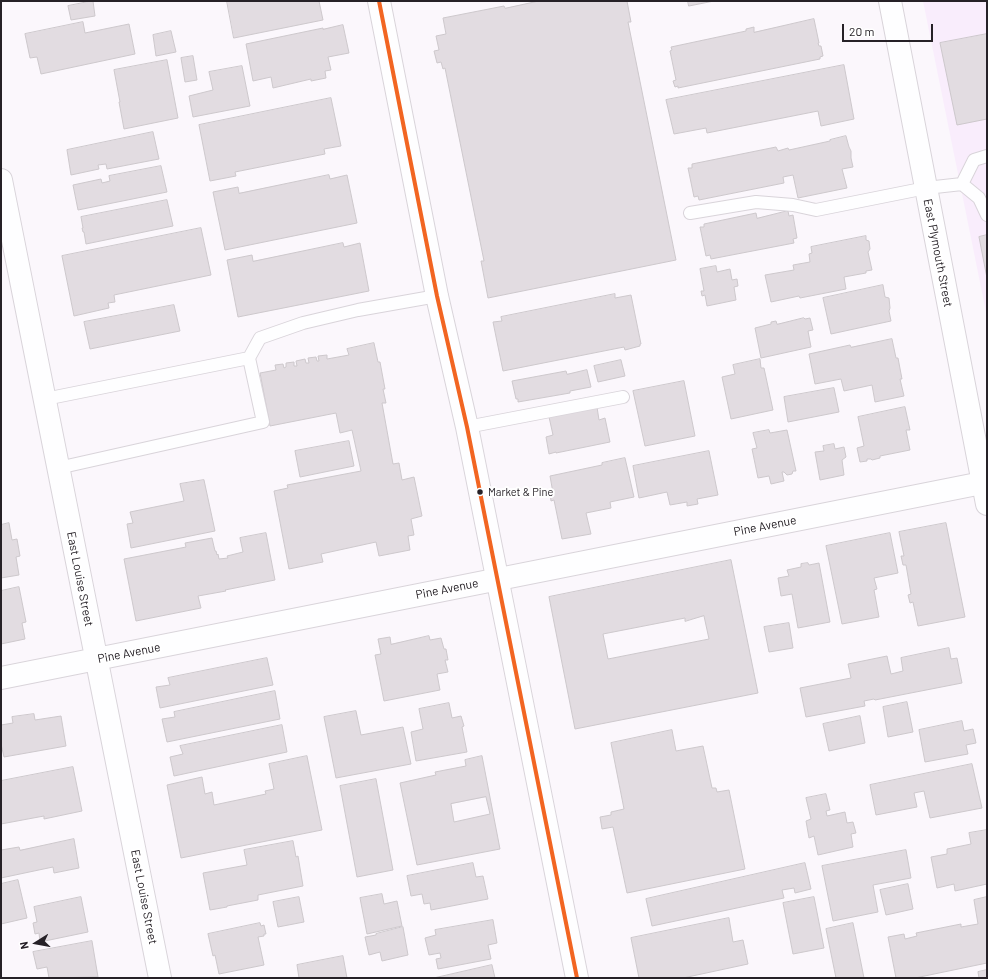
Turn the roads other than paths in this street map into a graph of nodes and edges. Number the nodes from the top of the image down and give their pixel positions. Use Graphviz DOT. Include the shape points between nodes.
graph roads {
  1 [pos="379,1"];
  2 [pos="890,1"];
  3 [pos="987,156"];
  4 [pos="1,180"];
  5 [pos="962,184"];
  6 [pos="926,188"];
  7 [pos="690,213"];
  8 [pos="987,215"];
  9 [pos="437,296"];
  10 [pos="249,358"];
  11 [pos="623,397"];
  12 [pos="44,399"];
  13 [pos="467,427"];
  14 [pos="58,468"];
  15 [pos="985,482"];
  16 [pos="987,504"];
  17 [pos="497,579"];
  18 [pos="96,659"];
  19 [pos="1,678"];
  20 [pos="160,978"];
  21 [pos="577,978"];
  1 -- 9 [label="street"];
  2 -- 6 [label="street, East Plymouth Street"];
  3 -- 5 [label="lane" via="974,160"];
  4 -- 12 [label="street, East Louise Street"];
  5 -- 6 [label="lane"];
  5 -- 8 [label="lane" via="979,198"];
  6 -- 7 [label="lane" via="816,210 756,202"];
  6 -- 15 [label="street, East Plymouth Street"];
  9 -- 10 [label="lane" via="358,310 260,338"];
  9 -- 13 [label="street"];
  10 -- 12 [label="lane"];
  10 -- 14 [label="lane" via="263,422"];
  11 -- 13 [label="lane"];
  12 -- 14 [label="street, East Louise Street"];
  13 -- 17 [label="street"];
  14 -- 18 [label="street, East Louise Street"];
  15 -- 16 [label="street, East Plymouth Street"];
  15 -- 17 [label="street, Pine Avenue"];
  17 -- 18 [label="street, Pine Avenue"];
  17 -- 21 [label="street"];
  18 -- 19 [label="street, Pine Avenue"];
  18 -- 20 [label="street, East Louise Street"];
}
